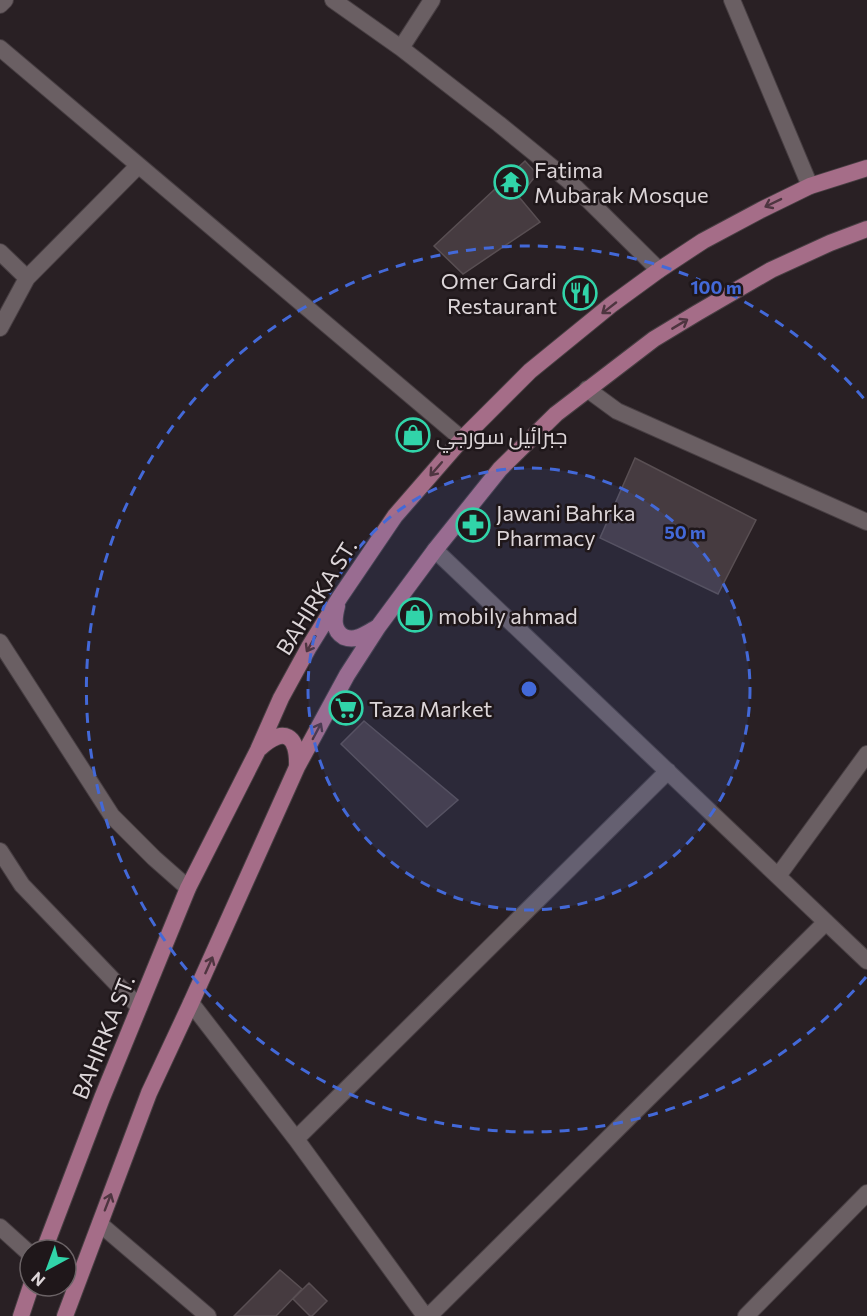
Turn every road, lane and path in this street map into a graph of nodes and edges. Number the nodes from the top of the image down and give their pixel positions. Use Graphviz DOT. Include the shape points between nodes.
graph roads {
  1 [pos="5,0"];
  2 [pos="333,0"];
  3 [pos="432,0"];
  4 [pos="732,0"];
  5 [pos="0,5"];
  6 [pos="0,48"];
  7 [pos="400,48"];
  8 [pos="138,166"];
  9 [pos="867,168"];
  10 [pos="810,186"];
  11 [pos="867,229"];
  12 [pos="0,252"];
  13 [pos="659,270"];
  14 [pos="27,278"];
  15 [pos="0,328"];
  16 [pos="588,389"];
  17 [pos="462,439"];
  18 [pos="867,522"];
  19 [pos="435,550"];
  20 [pos="340,597"];
  21 [pos="378,627"];
  22 [pos="0,642"];
  23 [pos="258,750"];
  24 [pos="867,754"];
  25 [pos="297,767"];
  26 [pos="668,771"];
  27 [pos="0,851"];
  28 [pos="778,876"];
  29 [pos="188,888"];
  30 [pos="826,922"];
  31 [pos="867,961"];
  32 [pos="191,1003"];
  33 [pos="139,1007"];
  34 [pos="296,1139"];
  35 [pos="867,1193"];
  36 [pos="100,1224"];
  37 [pos="0,1227"];
  38 [pos="49,1238"];
  39 [pos="18,1243"];
  40 [pos="24,1298"];
  41 [pos="27,1298"];
  42 [pos="10,1316"];
  43 [pos="21,1316"];
  44 [pos="65,1316"];
  45 [pos="208,1316"];
  46 [pos="427,1316"];
  47 [pos="746,1316"];
  1 -- 5 [label="street"];
  2 -- 7 [label="street"];
  3 -- 7 [label="street"];
  4 -- 10 [label="street"];
  6 -- 8 [label="street"];
  7 -- 13 [label="street" via="569,181"];
  8 -- 14 [label="street"];
  8 -- 17 [label="street"];
  9 -- 10 [label="main road, BAHIRKA ST."];
  10 -- 13 [label="main road, BAHIRKA ST., one-way" via="704,241"];
  16 -- 11 [label="main road, one-way" via="654,339 771,270"];
  12 -- 14 [label="street"];
  13 -- 17 [label="main road, BAHIRKA ST., one-way" via="530,371"];
  14 -- 15 [label="street"];
  16 -- 18 [label="street" via="617,411"];
  16 -- 19 [label="main road" via="556,414 500,469"];
  17 -- 20 [label="main road, BAHIRKA ST., one-way" via="395,516"];
  19 -- 21 [label="main road"];
  19 -- 26 [label="street"];
  20 -- 21 [label="main road" via="334,622 342,636 357,638"];
  20 -- 23 [label="main road, BAHIRKA ST., one-way" via="281,698"];
  25 -- 21 [label="main road, one-way"];
  22 -- 29 [label="street" via="112,816"];
  23 -- 25 [label="main road" via="275,736 283,735 295,745"];
  23 -- 29 [label="main road, BAHIRKA ST."];
  24 -- 28 [label="street"];
  32 -- 25 [label="main road, one-way"];
  26 -- 28 [label="street"];
  26 -- 34 [label="street"];
  27 -- 33 [label="street" via="22,885"];
  28 -- 30 [label="street"];
  29 -- 33 [label="main road, BAHIRKA ST."];
  30 -- 31 [label="street"];
  30 -- 46 [label="street"];
  32 -- 34 [label="street"];
  36 -- 32 [label="main road, one-way" via="149,1093"];
  33 -- 38 [label="main road, BAHIRKA ST."];
  34 -- 46 [label="street"];
  35 -- 47 [label="street"];
  36 -- 44 [label="main road"];
  36 -- 45 [label="street"];
  37 -- 39 [label="street"];
  40 -- 42 [label="main road"];
  41 -- 43 [label="main road"];
}
